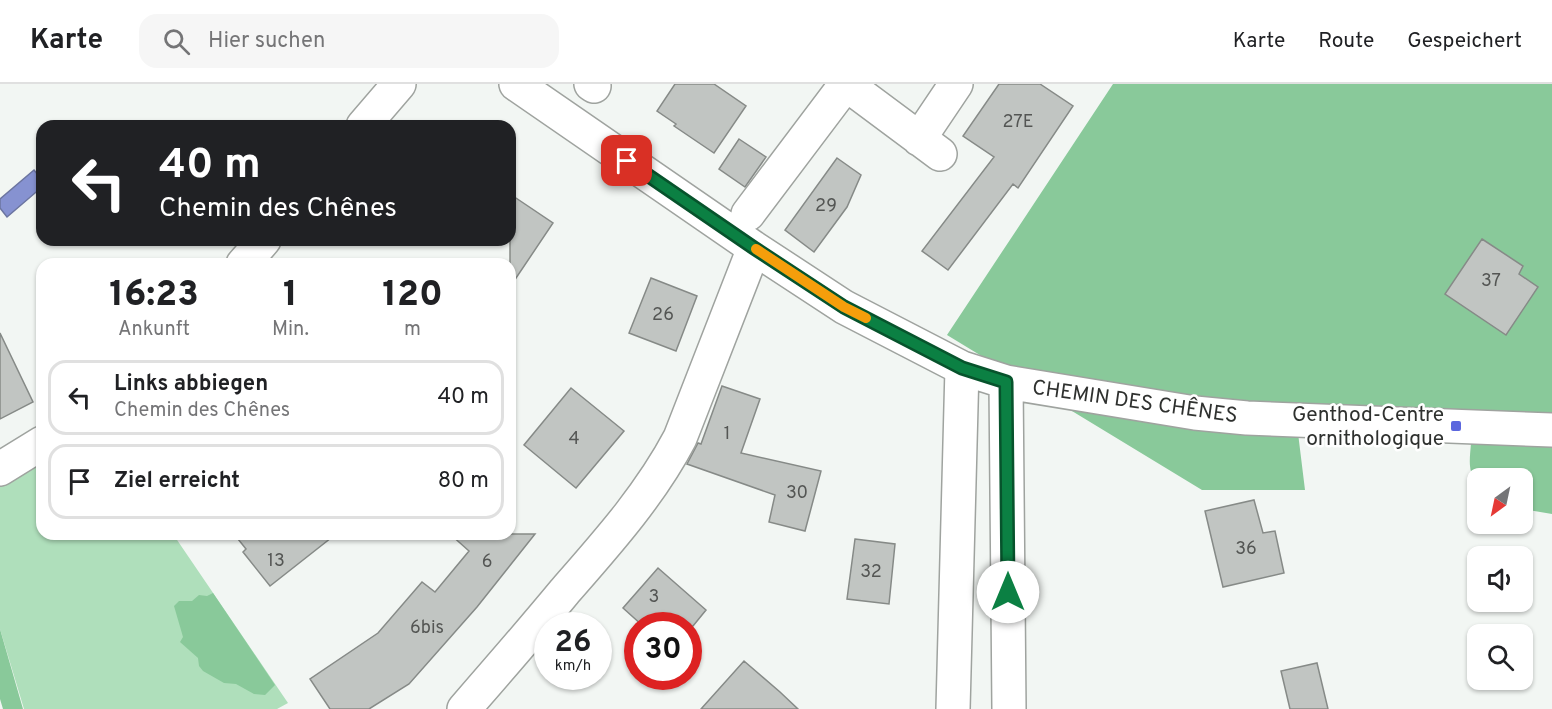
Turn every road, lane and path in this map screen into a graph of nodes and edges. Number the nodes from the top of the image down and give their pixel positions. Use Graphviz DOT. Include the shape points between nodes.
graph roads {
  1 [pos="399,84"];
  2 [pos="516,84"];
  3 [pos="846,84"];
  4 [pos="956,84"];
  5 [pos="368,120"];
  6 [pos="748,214"];
  7 [pos="259,246"];
  8 [pos="754,248"];
  9 [pos="248,258"];
  10 [pos="962,368"];
  11 [pos="1006,382"];
  12 [pos="1552,430"];
  13 [pos="36,447"];
  14 [pos="0,469"];
  15 [pos="464,709"];
  16 [pos="953,709"];
  17 [pos="1009,709"];
  1 -- 5 [label="street"];
  2 -- 8 [label="street, CHEMIN DES CHÊNES"];
  3 -- 4 [label="street" via="930,146"];
  3 -- 6 [label="street"];
  7 -- 9 [label="street"];
  8 -- 10 [label="street, CHEMIN DES CHÊNES" via="844,307"];
  8 -- 15 [label="street" via="668,460 606,545"];
  10 -- 11 [label="street, CHEMIN DES CHÊNES"];
  10 -- 16 [label="street"];
  11 -- 12 [label="street, CHEMIN DES CHÊNES" via="1236,417"];
  11 -- 17 [label="street"];
  13 -- 14 [label="street"];
}
